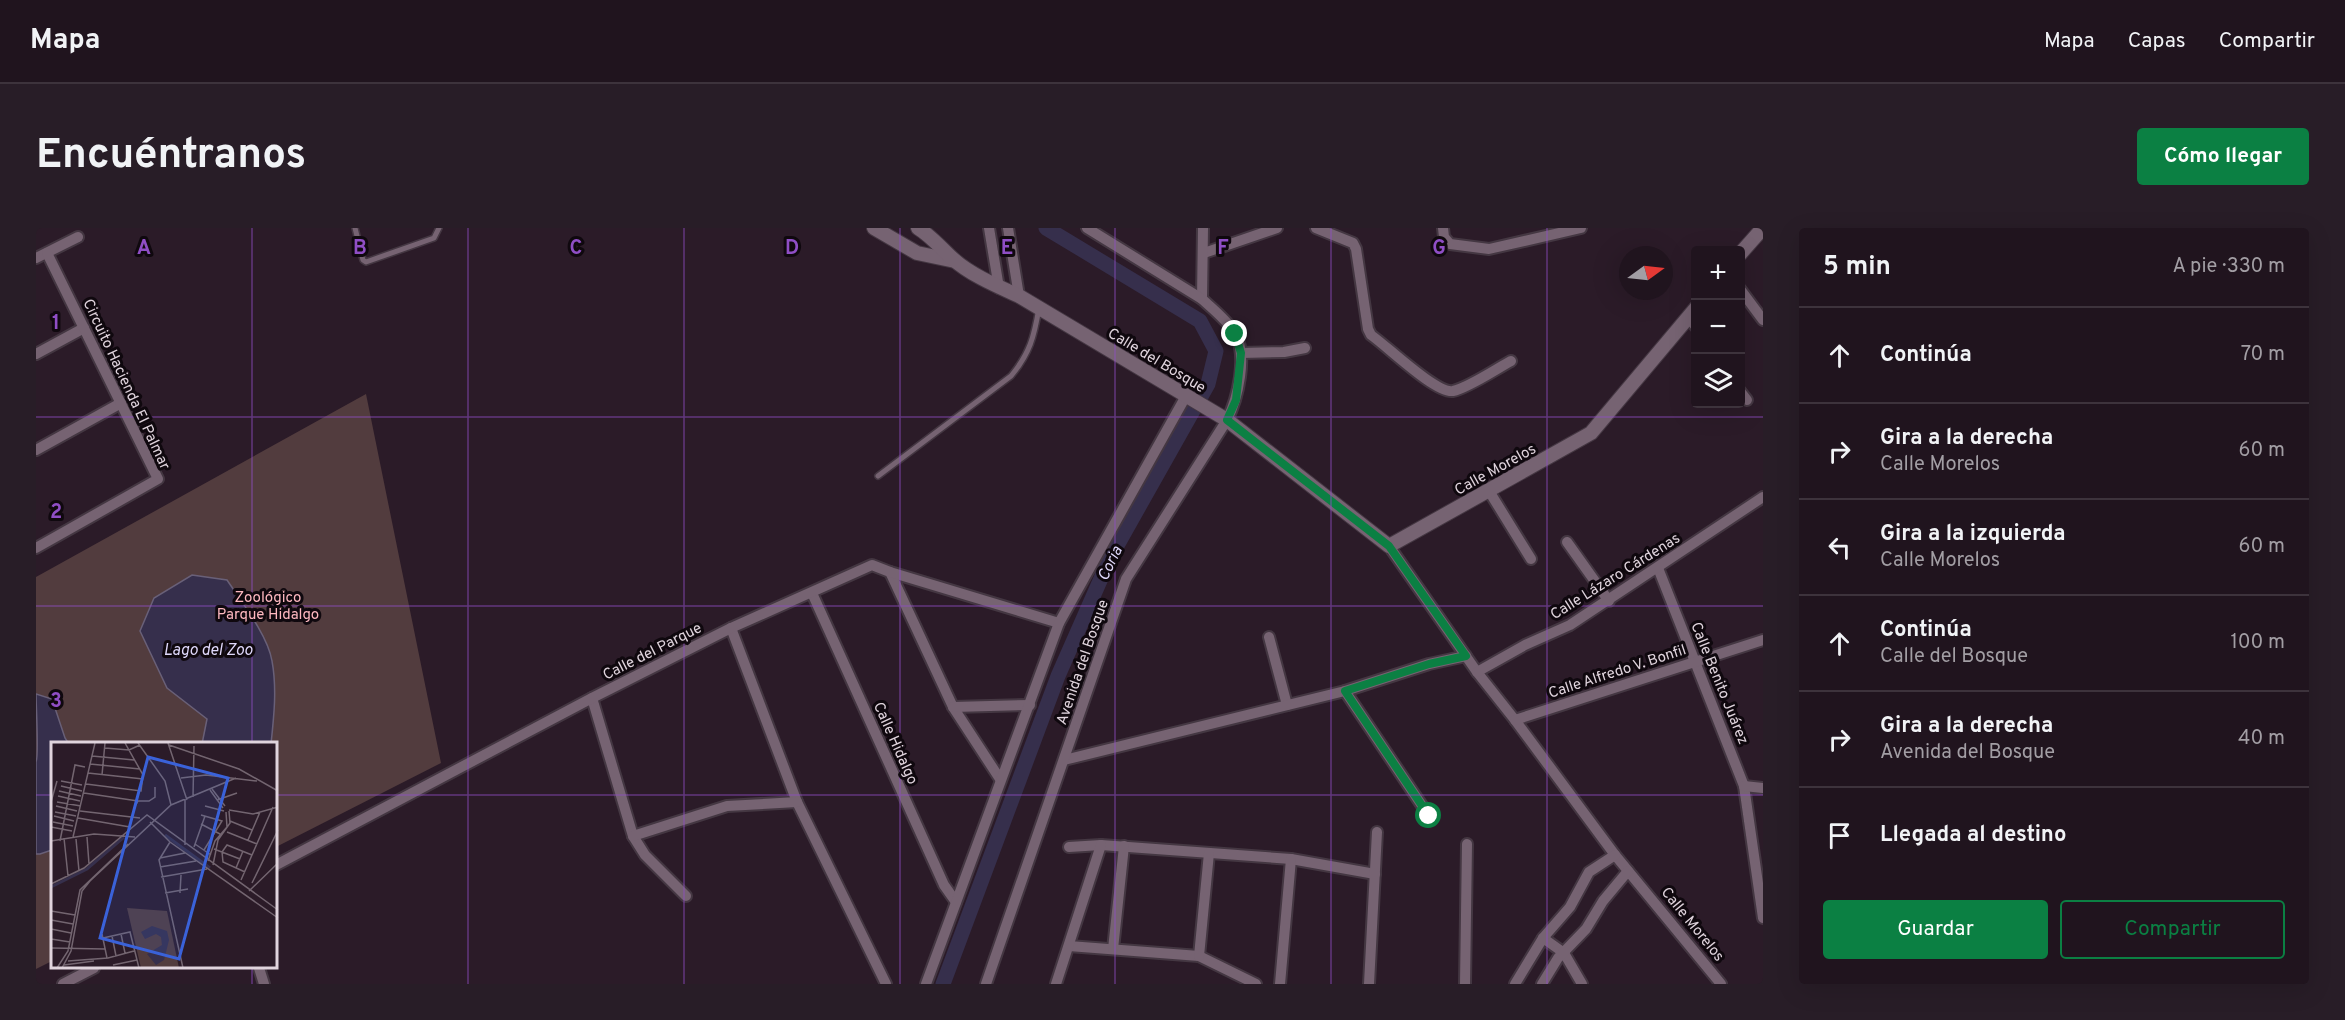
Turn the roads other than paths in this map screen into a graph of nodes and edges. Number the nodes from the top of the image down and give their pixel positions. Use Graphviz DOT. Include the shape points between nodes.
graph roads {
  1 [pos="354,228"];
  2 [pos="439,228"];
  3 [pos="874,228"];
  4 [pos="918,228"];
  5 [pos="989,228"];
  6 [pos="1008,228"];
  7 [pos="1087,228"];
  8 [pos="1203,228"];
  9 [pos="1277,228"];
  10 [pos="1316,228"];
  11 [pos="1443,228"];
  12 [pos="1581,228"];
  13 [pos="1763,228"];
  14 [pos="1100,231"];
  15 [pos="1554,231"];
  16 [pos="1346,233"];
  17 [pos="78,237"];
  18 [pos="1745,249"];
  19 [pos="47,253"];
  20 [pos="1204,253"];
  21 [pos="36,258"];
  22 [pos="955,261"];
  23 [pos="999,288"];
  24 [pos="1019,296"];
  25 [pos="1745,296"];
  26 [pos="1202,298"];
  27 [pos="1040,308"];
  28 [pos="1691,320"];
  29 [pos="1763,320"];
  30 [pos="84,328"];
  31 [pos="1305,348"];
  32 [pos="1241,353"];
  33 [pos="36,354"];
  34 [pos="1511,361"];
  35 [pos="1190,399"];
  36 [pos="121,403"];
  37 [pos="1227,420"];
  38 [pos="36,450"];
  39 [pos="878,476"];
  40 [pos="1489,491"];
  41 [pos="1762,501"];
  42 [pos="1567,542"];
  43 [pos="1389,546"];
  44 [pos="36,548"];
  45 [pos="1531,559"];
  46 [pos="1658,568"];
  47 [pos="890,572"];
  48 [pos="812,593"];
  49 [pos="1609,601"];
  50 [pos="1059,623"];
  51 [pos="731,628"];
  52 [pos="1269,637"];
  53 [pos="1763,640"];
  54 [pos="1466,656"];
  55 [pos="1695,662"];
  56 [pos="1477,672"];
  57 [pos="1345,691"];
  58 [pos="592,698"];
  59 [pos="1030,705"];
  60 [pos="1287,705"];
  61 [pos="953,707"];
  62 [pos="1515,720"];
  63 [pos="1064,760"];
  64 [pos="1000,779"];
  65 [pos="1744,786"];
  66 [pos="1763,788"];
  67 [pos="797,802"];
  68 [pos="1429,816"];
  69 [pos="1377,832"];
  70 [pos="633,836"];
  71 [pos="1101,844"];
  72 [pos="1467,844"];
  73 [pos="1124,846"];
  74 [pos="1069,847"];
  75 [pos="1209,853"];
  76 [pos="1615,855"];
  77 [pos="1291,859"];
  78 [pos="278,864"];
  79 [pos="1628,871"];
  80 [pos="1375,874"];
  81 [pos="686,896"];
  82 [pos="956,902"];
  83 [pos="1763,918"];
  84 [pos="1543,938"];
  85 [pos="1069,946"];
  86 [pos="1113,949"];
  87 [pos="1564,953"];
  88 [pos="1199,956"];
  89 [pos="92,969"];
  90 [pos="259,969"];
  91 [pos="63,984"];
  92 [pos="264,984"];
  93 [pos="886,984"];
  94 [pos="926,984"];
  95 [pos="986,984"];
  96 [pos="1056,984"];
  97 [pos="1256,984"];
  98 [pos="1280,984"];
  99 [pos="1369,984"];
  100 [pos="1465,984"];
  101 [pos="1515,984"];
  102 [pos="1542,984"];
  103 [pos="1582,984"];
  104 [pos="1721,984"];
  1 -- 2 [label="lane" via="366,262 434,238"];
  3 -- 22 [label="street, Calle del Bosque" via="917,254"];
  4 -- 22 [label="street, Calle del Bosque"];
  5 -- 23 [label="street"];
  6 -- 24 [label="street"];
  7 -- 14 [label="street"];
  8 -- 20 [label="street"];
  9 -- 20 [label="street"];
  10 -- 16 [label="street"];
  11 -- 15 [label="street" via="1450,244 1490,249"];
  12 -- 15 [label="street"];
  13 -- 18 [label="street"];
  14 -- 26 [label="street"];
  16 -- 34 [label="street" via="1356,249 1368,329 1429,381 1444,391 1457,390"];
  17 -- 19 [label="street"];
  19 -- 21 [label="street"];
  19 -- 30 [label="street, Circuito Hacienda El Palmar"];
  20 -- 26 [label="street"];
  22 -- 23 [label="street, Calle del Bosque"];
  23 -- 24 [label="street, Calle del Bosque"];
  24 -- 27 [label="street, Calle del Bosque"];
  25 -- 29 [label="street"];
  26 -- 32 [label="street, Avenida del Bosque" via="1235,334"];
  27 -- 35 [label="street, Calle del Bosque"];
  27 -- 39 [label="lane" via="1033,340 1011,376"];
  28 -- 40 [label="street, Calle Morelos" via="1591,433"];
  30 -- 33 [label="street"];
  30 -- 36 [label="street, Circuito Hacienda El Palmar"];
  31 -- 32 [label="street"];
  32 -- 37 [label="street, Avenida del Bosque" via="1236,400"];
  35 -- 37 [label="street, Calle del Bosque"];
  35 -- 50 [label="street"];
  36 -- 38 [label="street"];
  36 -- 44 [label="street, Circuito Hacienda El Palmar" via="158,478"];
  37 -- 43 [label="street, Calle del Bosque"];
  37 -- 63 [label="street, Avenida del Bosque" via="1126,579"];
  40 -- 43 [label="street, Calle Morelos"];
  40 -- 45 [label="street"];
  41 -- 46 [label="street, Calle Lázaro Cárdenas"];
  42 -- 49 [label="street"];
  43 -- 54 [label="street, Calle Morelos"];
  46 -- 49 [label="street, Calle Lázaro Cárdenas"];
  46 -- 55 [label="street, Calle Benito Juárez"];
  47 -- 48 [label="street, Calle del Parque" via="872,565"];
  47 -- 50 [label="street, Calle del Parque"];
  47 -- 61 [label="street"];
  48 -- 51 [label="street, Calle del Parque"];
  48 -- 82 [label="street, Calle Hidalgo" via="944,885"];
  49 -- 56 [label="street, Calle Lázaro Cárdenas"];
  50 -- 59 [label="street"];
  51 -- 58 [label="street, Calle del Parque"];
  51 -- 67 [label="street"];
  52 -- 60 [label="street"];
  53 -- 55 [label="street, Calle Alfredo V. Bonfil"];
  54 -- 56 [label="street, Calle Morelos"];
  54 -- 57 [label="street"];
  55 -- 62 [label="street, Calle Alfredo V. Bonfil"];
  55 -- 65 [label="street, Calle Benito Juárez"];
  56 -- 62 [label="street, Calle Morelos"];
  57 -- 60 [label="street"];
  57 -- 68 [label="street"];
  58 -- 70 [label="street"];
  58 -- 78 [label="street, Calle del Parque"];
  59 -- 61 [label="street"];
  59 -- 64 [label="street"];
  60 -- 63 [label="street"];
  61 -- 64 [label="street"];
  62 -- 76 [label="street, Calle Morelos"];
  63 -- 95 [label="street, Avenida del Bosque"];
  64 -- 82 [label="street"];
  65 -- 66 [label="street"];
  65 -- 83 [label="street, Calle Benito Juárez"];
  67 -- 70 [label="street" via="727,806"];
  67 -- 93 [label="street"];
  69 -- 80 [label="street"];
  70 -- 81 [label="street" via="645,855"];
  71 -- 73 [label="street"];
  71 -- 74 [label="street"];
  71 -- 85 [label="street"];
  72 -- 100 [label="street"];
  73 -- 75 [label="street"];
  73 -- 86 [label="street"];
  75 -- 77 [label="street"];
  75 -- 88 [label="street"];
  76 -- 79 [label="street, Calle Morelos"];
  76 -- 84 [label="street" via="1589,872 1570,906"];
  77 -- 80 [label="street"];
  77 -- 98 [label="street"];
  79 -- 87 [label="street"];
  79 -- 104 [label="street, Calle Morelos"];
  80 -- 99 [label="street"];
  82 -- 94 [label="street"];
  84 -- 87 [label="street"];
  84 -- 101 [label="street"];
  85 -- 86 [label="street"];
  85 -- 96 [label="street"];
  86 -- 88 [label="street"];
  87 -- 102 [label="street"];
  87 -- 103 [label="street"];
  88 -- 97 [label="street"];
  89 -- 91 [label="street"];
  90 -- 92 [label="street"];
}
